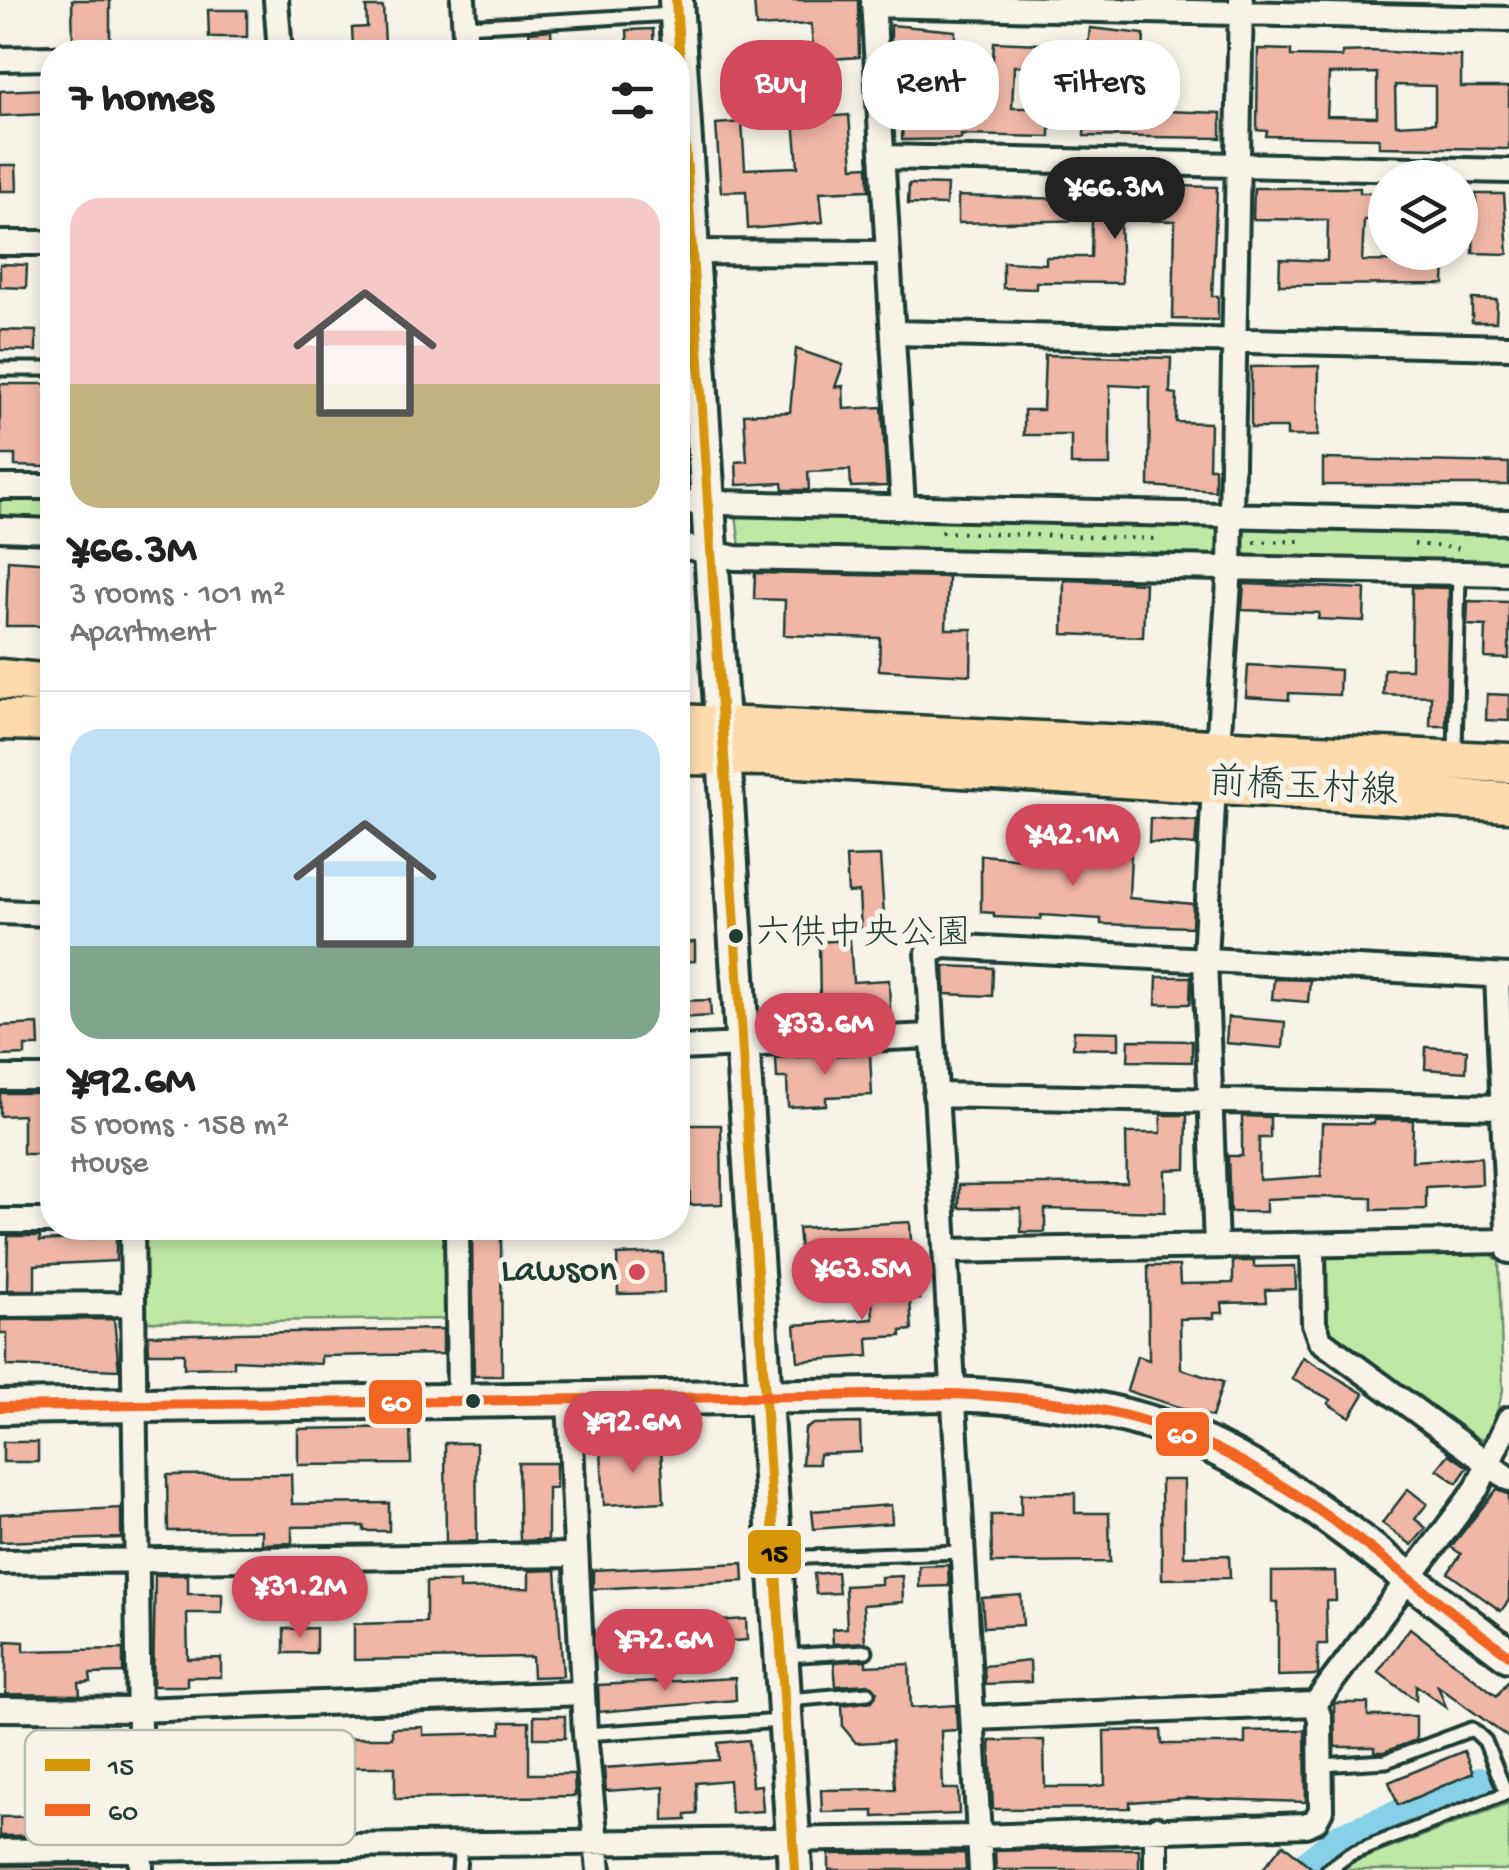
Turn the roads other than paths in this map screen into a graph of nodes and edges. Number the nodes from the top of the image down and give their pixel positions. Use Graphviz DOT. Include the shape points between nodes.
graph roads {
  1 [pos="276,0"];
  2 [pos="463,0"];
  3 [pos="873,3"];
  4 [pos="677,7"];
  5 [pos="1240,7"];
  6 [pos="1509,19"];
  7 [pos="464,26"];
  8 [pos="279,40"];
  9 [pos="465,40"];
  10 [pos="678,40"];
  11 [pos="40,58"];
  12 [pos="0,59"];
  13 [pos="882,157"];
  14 [pos="1237,165"];
  15 [pos="1509,171"];
  16 [pos="0,243"];
  17 [pos="40,243"];
  18 [pos="690,252"];
  19 [pos="888,254"];
  20 [pos="894,333"];
  21 [pos="1233,340"];
  22 [pos="1509,346"];
  23 [pos="0,369"];
  24 [pos="40,369"];
  25 [pos="690,408"];
  26 [pos="0,487"];
  27 [pos="40,487"];
  28 [pos="693,502"];
  29 [pos="904,507"];
  30 [pos="1231,514"];
  31 [pos="1509,522"];
  32 [pos="0,529"];
  33 [pos="40,531"];
  34 [pos="690,546"];
  35 [pos="712,549"];
  36 [pos="1230,568"];
  37 [pos="1460,573"];
  38 [pos="1509,574"];
  39 [pos="0,680"];
  40 [pos="40,683"];
  41 [pos="0,720"];
  42 [pos="40,721"];
  43 [pos="690,728"];
  44 [pos="726,742"];
  45 [pos="1218,748"];
  46 [pos="690,752"];
  47 [pos="1454,761"];
  48 [pos="1509,764"];
  49 [pos="1214,786"];
  50 [pos="1509,802"];
  51 [pos="0,912"];
  52 [pos="40,914"];
  53 [pos="1205,958"];
  54 [pos="1503,976"];
  55 [pos="931,1036"];
  56 [pos="745,1044"];
  57 [pos="690,1047"];
  58 [pos="0,1078"];
  59 [pos="40,1078"];
  60 [pos="935,1096"];
  61 [pos="1209,1102"];
  62 [pos="1502,1107"];
  63 [pos="40,1220"];
  64 [pos="0,1221"];
  65 [pos="132,1240"];
  66 [pos="456,1240"];
  67 [pos="1508,1241"];
  68 [pos="1313,1244"];
  69 [pos="1216,1246"];
  70 [pos="946,1251"];
  71 [pos="1509,1251"];
  72 [pos="132,1304"];
  73 [pos="0,1305"];
  74 [pos="952,1394"];
  75 [pos="767,1398"];
  76 [pos="459,1400"];
  77 [pos="569,1400"];
  78 [pos="134,1406"];
  79 [pos="0,1407"];
  80 [pos="1509,1419"];
  81 [pos="1500,1472"];
  82 [pos="962,1552"];
  83 [pos="576,1554"];
  84 [pos="773,1558"];
  85 [pos="136,1560"];
  86 [pos="0,1562"];
  87 [pos="1408,1582"];
  88 [pos="866,1651"];
  89 [pos="1509,1655"];
  90 [pos="778,1656"];
  91 [pos="583,1693"];
  92 [pos="868,1693"];
  93 [pos="1315,1704"];
  94 [pos="0,1709"];
  95 [pos="139,1710"];
  96 [pos="782,1711"];
  97 [pos="974,1718"];
  98 [pos="139,1730"];
  99 [pos="585,1734"];
  100 [pos="1321,1765"];
  101 [pos="1507,1793"];
  102 [pos="1156,1828"];
  103 [pos="980,1837"];
  104 [pos="597,1842"];
  105 [pos="460,1844"];
  106 [pos="0,1851"];
  107 [pos="794,1854"];
  108 [pos="142,1860"];
  109 [pos="459,1870"];
  110 [pos="599,1870"];
  111 [pos="981,1870"];
  112 [pos="1156,1870"];
  113 [pos="1328,1870"];
  1 -- 8 [label="street"];
  2 -- 7 [label="street"];
  3 -- 5 [label="street"];
  3 -- 13 [label="street"];
  4 -- 7 [label="lane"];
  4 -- 10 [label="street"];
  5 -- 6 [label="street"];
  5 -- 14 [label="street"];
  7 -- 9 [label="street"];
  11 -- 12 [label="street"];
  13 -- 14 [label="street"];
  13 -- 19 [label="street"];
  14 -- 15 [label="street"];
  14 -- 21 [label="street"];
  16 -- 17 [label="street"];
  18 -- 19 [label="street"];
  19 -- 20 [label="street"];
  20 -- 21 [label="street"];
  20 -- 29 [label="street"];
  21 -- 22 [label="street"];
  21 -- 30 [label="street"];
  23 -- 24 [label="lane"];
  25 -- 28 [label="street"];
  26 -- 27 [label="street"];
  28 -- 29 [label="street"];
  28 -- 35 [label="street"];
  29 -- 30 [label="street" via="950,521"];
  30 -- 31 [label="street"];
  30 -- 36 [label="street"];
  32 -- 33 [label="street"];
  34 -- 35 [label="street"];
  35 -- 36 [label="street" via="735,558"];
  35 -- 44 [label="street"];
  36 -- 37 [label="street"];
  36 -- 45 [label="street"];
  37 -- 38 [label="street"];
  37 -- 47 [label="lane"];
  39 -- 40 [label="main road"];
  41 -- 42 [label="main road"];
  43 -- 44 [label="main road, 前橋玉村線"];
  44 -- 45 [label="main road, 前橋玉村線"];
  44 -- 46 [label="main road, 前橋玉村線"];
  44 -- 49 [label="main road, 前橋玉村線" via="768,756"];
  44 -- 56 [label="street"];
  45 -- 47 [label="main road, 前橋玉村線"];
  47 -- 48 [label="main road, 前橋玉村線"];
  49 -- 50 [label="main road, 前橋玉村線"];
  49 -- 53 [label="street"];
  51 -- 52 [label="street"];
  53 -- 54 [label="street"];
  53 -- 55 [label="street" via="937,946 926,966"];
  53 -- 61 [label="street"];
  54 -- 62 [label="street"];
  55 -- 56 [label="street"];
  55 -- 60 [label="street"];
  56 -- 57 [label="street"];
  56 -- 75 [label="street"];
  58 -- 59 [label="street"];
  60 -- 61 [label="street"];
  60 -- 70 [label="street"];
  61 -- 62 [label="street"];
  61 -- 69 [label="street"];
  62 -- 67 [label="street"];
  63 -- 64 [label="street"];
  65 -- 72 [label="street"];
  66 -- 76 [label="street"];
  67 -- 68 [label="street"];
  67 -- 71 [label="street"];
  68 -- 69 [label="street"];
  68 -- 81 [label="street" via="1320,1340"];
  69 -- 70 [label="street"];
  70 -- 74 [label="street"];
  72 -- 73 [label="street"];
  72 -- 78 [label="street"];
  74 -- 75 [label="street"];
  74 -- 82 [label="street"];
  74 -- 87 [label="street" via="1084,1406 1183,1434 1300,1498"];
  75 -- 77 [label="street"];
  75 -- 84 [label="street"];
  76 -- 77 [label="street"];
  76 -- 78 [label="street"];
  77 -- 83 [label="street"];
  78 -- 79 [label="street"];
  78 -- 85 [label="street"];
  80 -- 81 [label="street"];
  81 -- 87 [label="street"];
  82 -- 84 [label="lane"];
  82 -- 97 [label="street"];
  83 -- 85 [label="street"];
  83 -- 91 [label="street"];
  84 -- 90 [label="street"];
  85 -- 86 [label="street"];
  85 -- 95 [label="street"];
  87 -- 89 [label="street"];
  87 -- 93 [label="street"];
  88 -- 90 [label="lane"];
  90 -- 96 [label="street"];
  91 -- 95 [label="street"];
  91 -- 99 [label="street"];
  92 -- 96 [label="lane"];
  93 -- 97 [label="street"];
  93 -- 100 [label="street"];
  94 -- 95 [label="street"];
  95 -- 98 [label="street"];
  96 -- 99 [label="lane"];
  96 -- 107 [label="street"];
  97 -- 103 [label="street"];
  99 -- 104 [label="street"];
  100 -- 101 [label="lane" via="1380,1763 1472,1729 1485,1741"];
  100 -- 102 [label="street" via="1321,1810 1311,1823"];
  101 -- 113 [label="lane" via="1350,1854"];
  102 -- 103 [label="street"];
  102 -- 112 [label="street"];
  103 -- 107 [label="street"];
  103 -- 111 [label="street"];
  104 -- 105 [label="street"];
  104 -- 107 [label="street"];
  104 -- 110 [label="street"];
  105 -- 108 [label="street"];
  105 -- 109 [label="lane"];
  106 -- 108 [label="street"];
}
